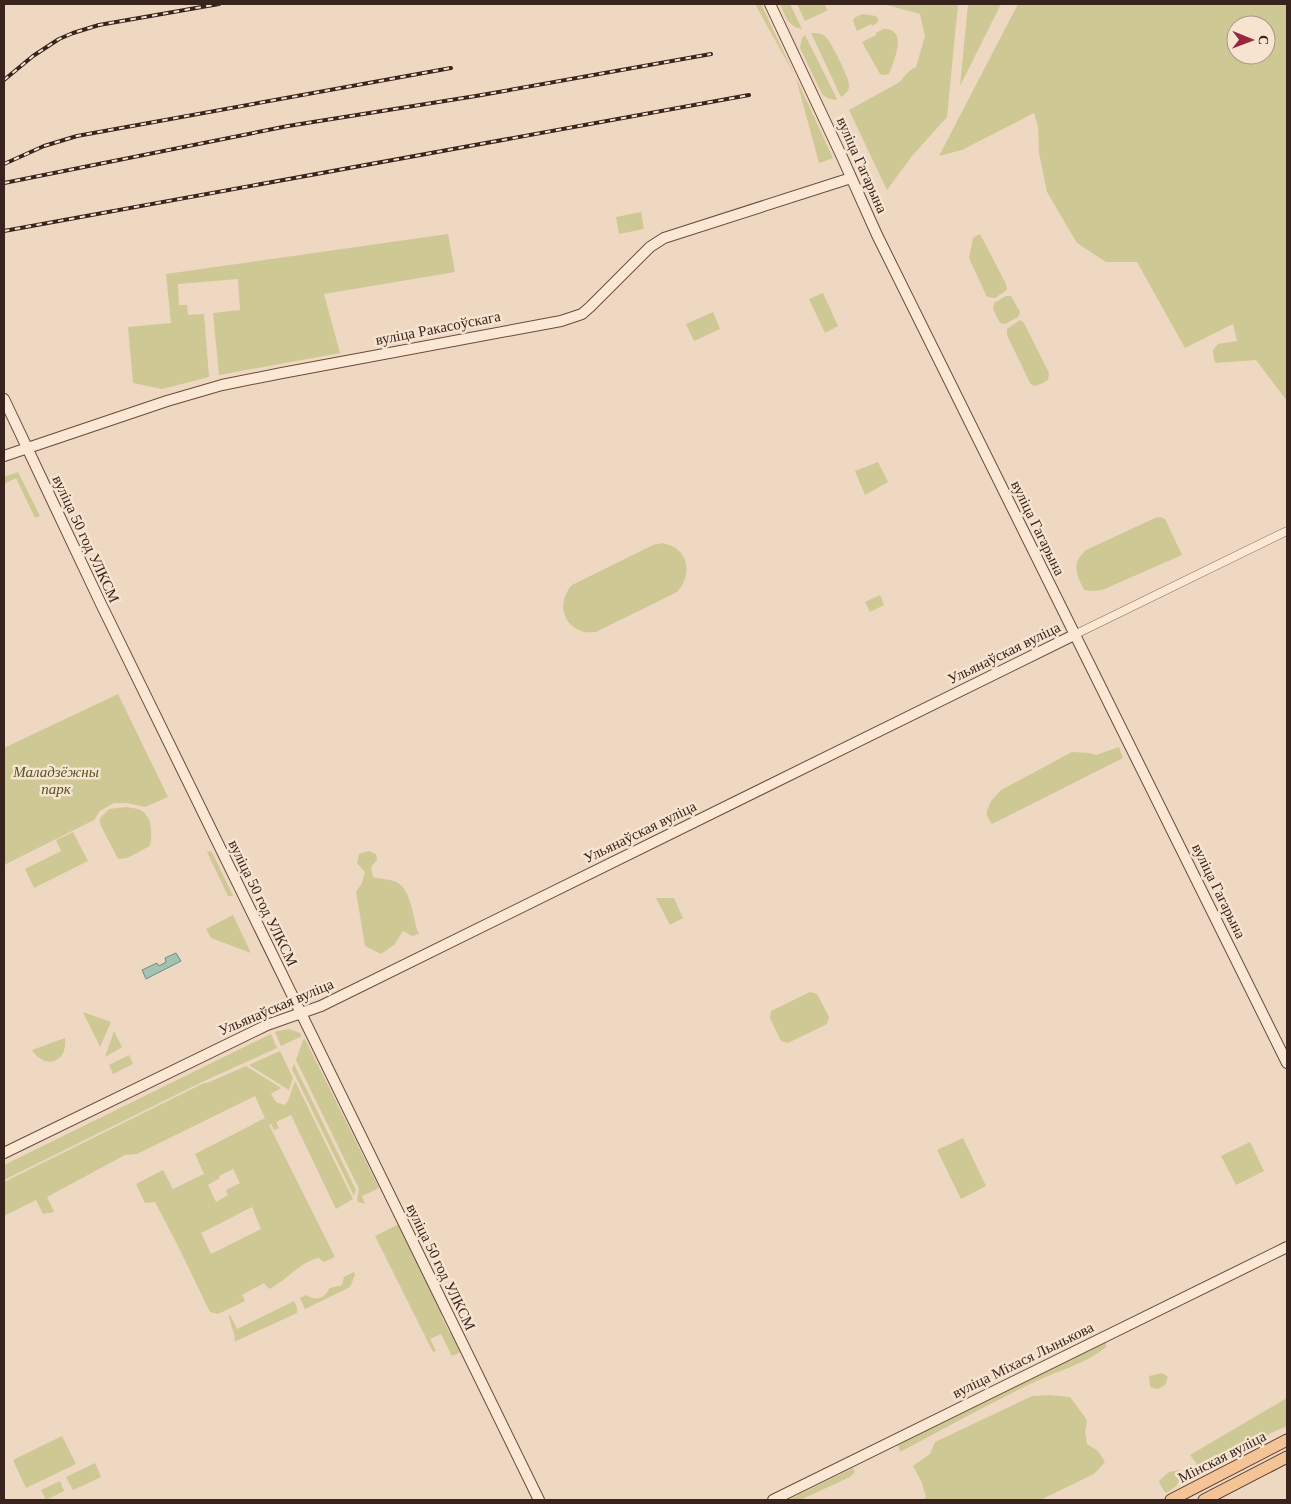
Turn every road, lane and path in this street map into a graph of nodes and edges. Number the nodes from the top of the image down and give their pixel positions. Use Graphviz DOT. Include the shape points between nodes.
graph roads {
  1 [pos="770,4"];
  2 [pos="851,178"];
  3 [pos="4,399"];
  4 [pos="27,448"];
  5 [pos="4,456"];
  6 [pos="1287,531"];
  7 [pos="1074,635"];
  8 [pos="300,1013"];
  9 [pos="1287,1063"];
  10 [pos="4,1153"];
  11 [pos="1287,1247"];
  12 [pos="1287,1440"];
  13 [pos="1287,1458"];
  14 [pos="539,1500"];
  15 [pos="773,1500"];
  16 [pos="1172,1500"];
  17 [pos="1204,1500"];
  1 -- 2 [label="main road, вуліца Гагарына"];
  2 -- 4 [label="main road, вуліца Ракасоўскага" via="664,238 650,247 582,314 561,321 222,386"];
  2 -- 7 [label="main road, вуліца Гагарына"];
  3 -- 4 [label="main road, вуліца 50 год УЛКСМ"];
  4 -- 5 [label="main road, вуліца Ракасоўскага"];
  4 -- 8 [label="main road, вуліца 50 год УЛКСМ"];
  6 -- 7 [label="street, Ульянаўская вуліца"];
  7 -- 8 [label="main road, Ульянаўская вуліца" via="321,1006"];
  7 -- 9 [label="main road, вуліца Гагарына"];
  8 -- 10 [label="main road, Ульянаўская вуліца" via="267,1025"];
  8 -- 14 [label="main road, вуліца 50 год УЛКСМ"];
  11 -- 15 [label="main road, вуліца Міхася Лынькова"];
  12 -- 16 [label="main road, Мінская вуліца"];
  13 -- 17 [label="main road, Мінская вуліца"];
}
